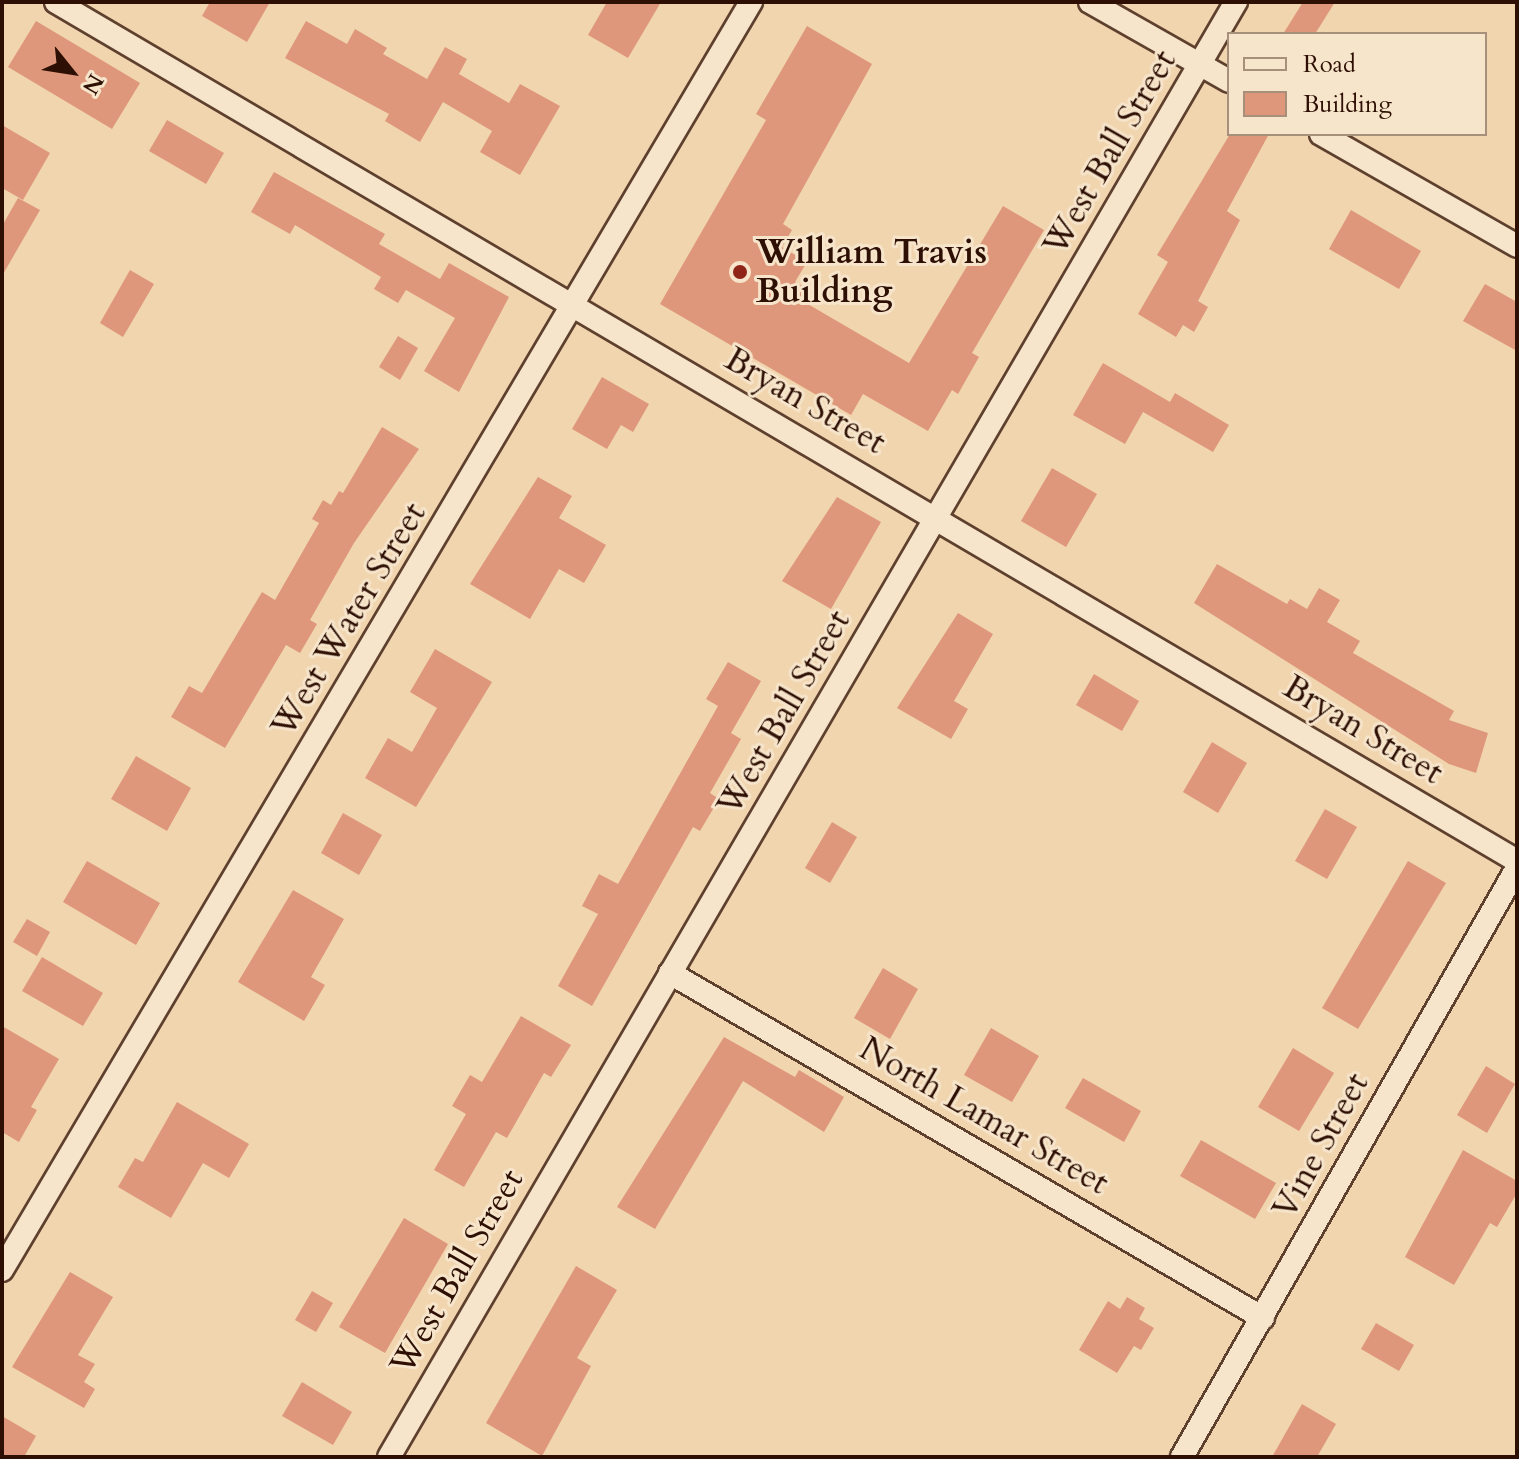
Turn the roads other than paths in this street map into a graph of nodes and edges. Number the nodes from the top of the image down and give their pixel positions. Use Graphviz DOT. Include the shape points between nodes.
graph roads {
  1 [pos="56,2"];
  2 [pos="751,2"];
  3 [pos="1090,2"];
  4 [pos="1236,2"];
  5 [pos="1200,64"];
  6 [pos="1227,80"];
  7 [pos="1324,136"];
  8 [pos="1517,246"];
  9 [pos="575,305"];
  10 [pos="938,518"];
  11 [pos="1517,861"];
  12 [pos="1517,868"];
  13 [pos="670,973"];
  14 [pos="2,1270"];
  15 [pos="1263,1318"];
  16 [pos="389,1457"];
  17 [pos="1182,1457"];
  1 -- 9 [label="street, Bryan Street"];
  2 -- 9 [label="street, West Water Street"];
  3 -- 5 [label="street"];
  4 -- 5 [label="street, West Ball Street"];
  5 -- 6 [label="street"];
  5 -- 10 [label="street, West Ball Street"];
  7 -- 8 [label="street"];
  9 -- 10 [label="street, Bryan Street"];
  9 -- 14 [label="street, West Water Street"];
  10 -- 11 [label="street, Bryan Street"];
  10 -- 13 [label="street, West Ball Street"];
  12 -- 15 [label="street, Vine Street"];
  13 -- 15 [label="street, North Lamar Street"];
  13 -- 16 [label="street, West Ball Street"];
  15 -- 17 [label="street, Vine Street"];
}
